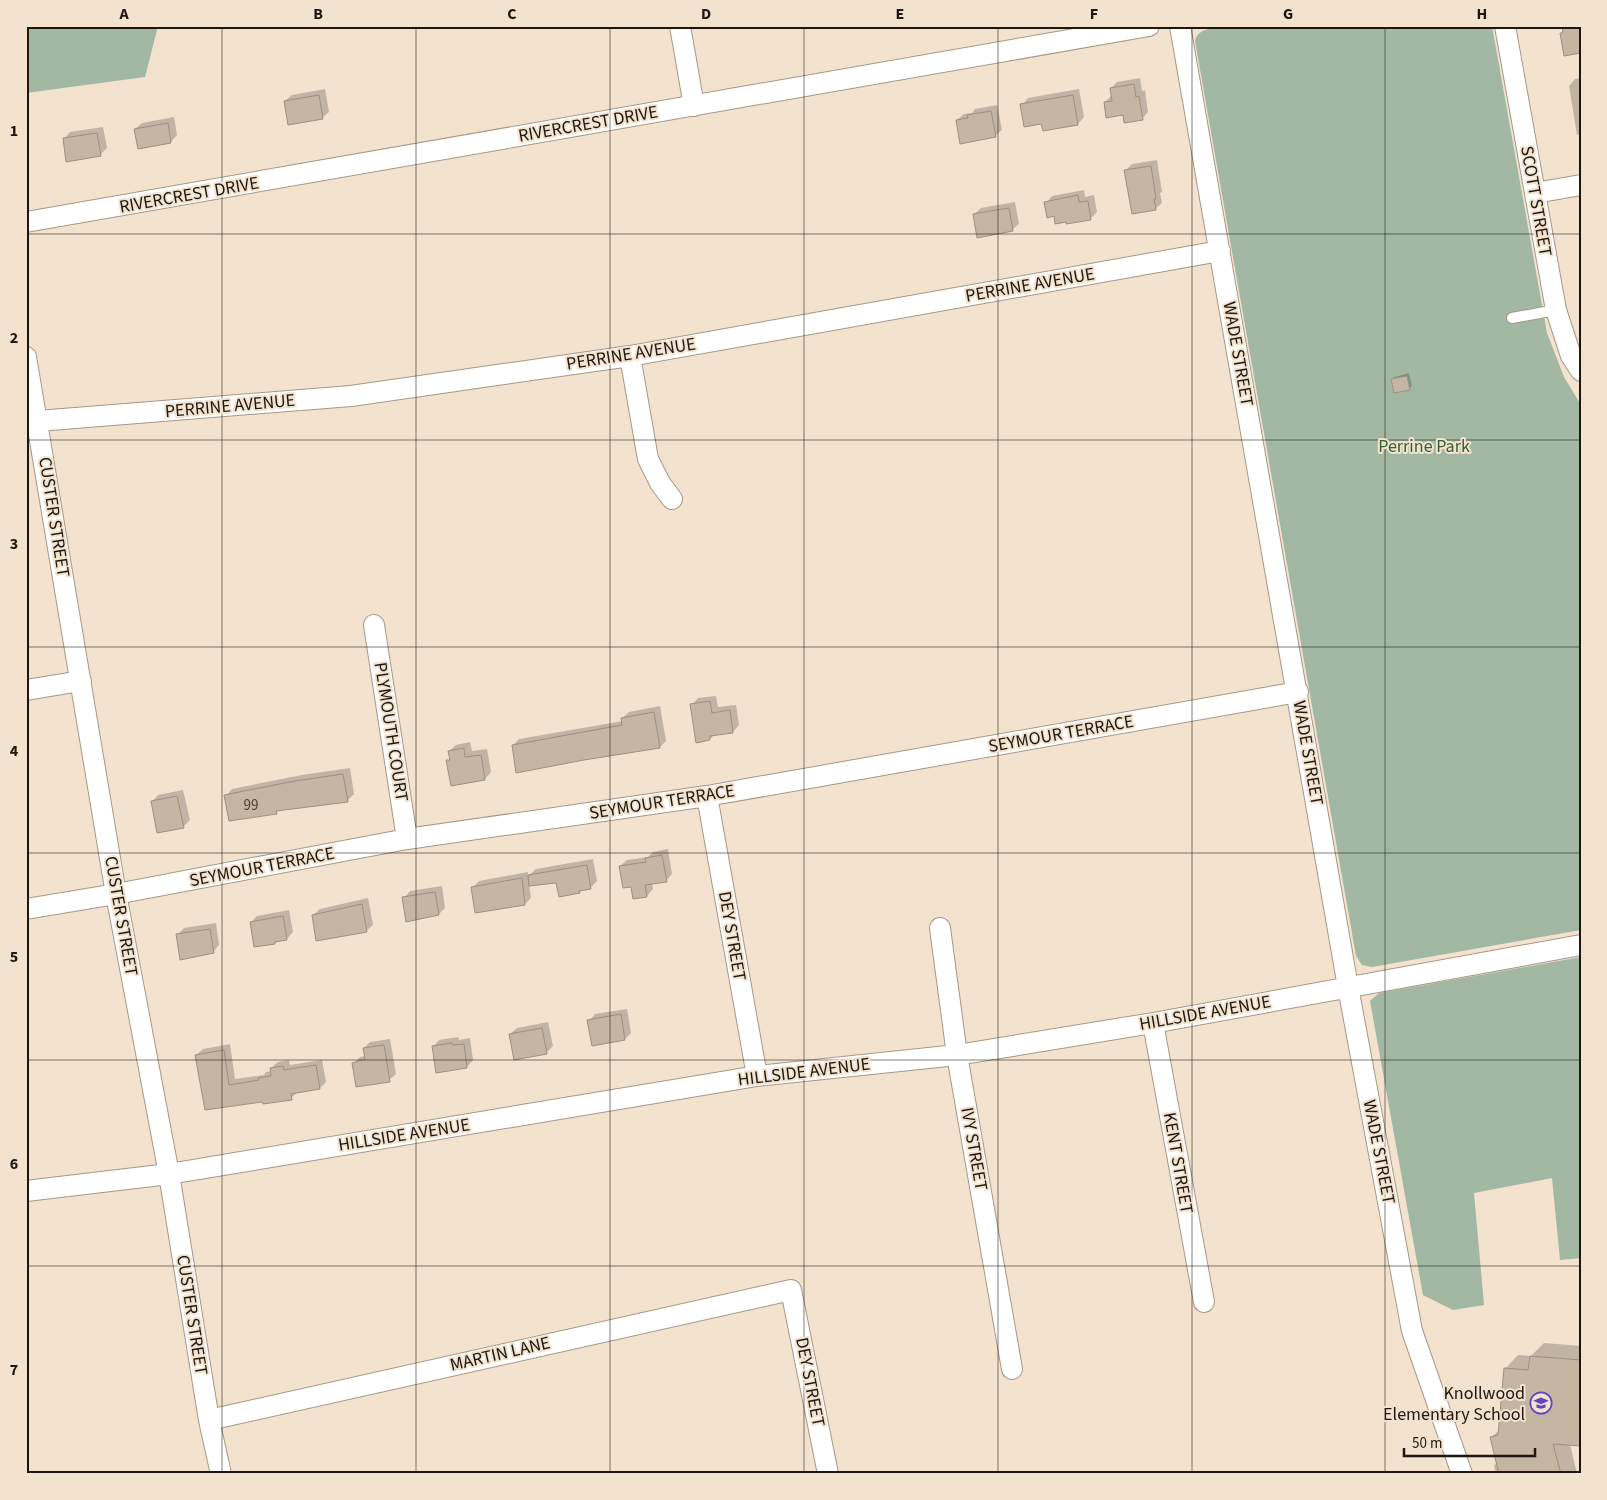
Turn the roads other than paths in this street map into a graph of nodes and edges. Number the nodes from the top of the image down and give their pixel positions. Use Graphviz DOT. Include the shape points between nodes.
graph roads {
  1 [pos="680,26"];
  2 [pos="1149,26"];
  3 [pos="1180,26"];
  4 [pos="1505,26"];
  5 [pos="694,106"];
  6 [pos="1581,185"];
  7 [pos="1535,193"];
  8 [pos="27,218"];
  9 [pos="1220,251"];
  10 [pos="1556,310"];
  11 [pos="1512,318"];
  12 [pos="630,356"];
  13 [pos="26,357"];
  14 [pos="1581,371"];
  15 [pos="38,421"];
  16 [pos="672,499"];
  17 [pos="374,625"];
  18 [pos="81,681"];
  19 [pos="26,690"];
  20 [pos="1298,692"];
  21 [pos="707,796"];
  22 [pos="408,839"];
  23 [pos="116,894"];
  24 [pos="26,909"];
  25 [pos="940,928"];
  26 [pos="1581,945"];
  27 [pos="1348,987"];
  28 [pos="1153,1023"];
  29 [pos="958,1055"];
  30 [pos="757,1076"];
  31 [pos="169,1174"];
  32 [pos="26,1191"];
  33 [pos="791,1290"];
  34 [pos="1204,1302"];
  35 [pos="1012,1369"];
  36 [pos="210,1420"];
  37 [pos="221,1474"];
  38 [pos="828,1474"];
  39 [pos="1462,1474"];
  1 -- 5 [label="street"];
  2 -- 5 [label="street, RIVERCREST DRIVE"];
  3 -- 9 [label="street, WADE STREET"];
  4 -- 7 [label="street, SCOTT STREET"];
  5 -- 8 [label="street, RIVERCREST DRIVE"];
  6 -- 7 [label="street"];
  7 -- 10 [label="street, SCOTT STREET"];
  9 -- 12 [label="street, PERRINE AVENUE"];
  9 -- 20 [label="street, WADE STREET"];
  10 -- 11 [label="lane"];
  10 -- 14 [label="street, SCOTT STREET" via="1571,356"];
  12 -- 15 [label="street, PERRINE AVENUE" via="351,396"];
  12 -- 16 [label="street" via="648,459"];
  13 -- 15 [label="street, CUSTER STREET"];
  15 -- 18 [label="street, CUSTER STREET"];
  17 -- 22 [label="street, PLYMOUTH COURT"];
  18 -- 19 [label="street"];
  18 -- 23 [label="street, CUSTER STREET"];
  20 -- 21 [label="street, SEYMOUR TERRACE"];
  20 -- 27 [label="street, WADE STREET"];
  21 -- 22 [label="street, SEYMOUR TERRACE"];
  21 -- 30 [label="street, DEY STREET"];
  22 -- 23 [label="street, SEYMOUR TERRACE"];
  23 -- 24 [label="street, SEYMOUR TERRACE"];
  23 -- 31 [label="street, CUSTER STREET"];
  25 -- 29 [label="street, IVY STREET"];
  26 -- 27 [label="street, HILLSIDE AVENUE"];
  27 -- 28 [label="street, HILLSIDE AVENUE"];
  27 -- 39 [label="street, WADE STREET" via="1412,1331"];
  28 -- 29 [label="street, HILLSIDE AVENUE"];
  28 -- 34 [label="street, KENT STREET"];
  29 -- 30 [label="street, HILLSIDE AVENUE"];
  29 -- 35 [label="street, IVY STREET"];
  30 -- 31 [label="street, HILLSIDE AVENUE"];
  31 -- 32 [label="street, HILLSIDE AVENUE"];
  31 -- 36 [label="street, CUSTER STREET"];
  33 -- 36 [label="street, MARTIN LANE"];
  33 -- 38 [label="street, DEY STREET"];
  36 -- 37 [label="street, CUSTER STREET"];
}
